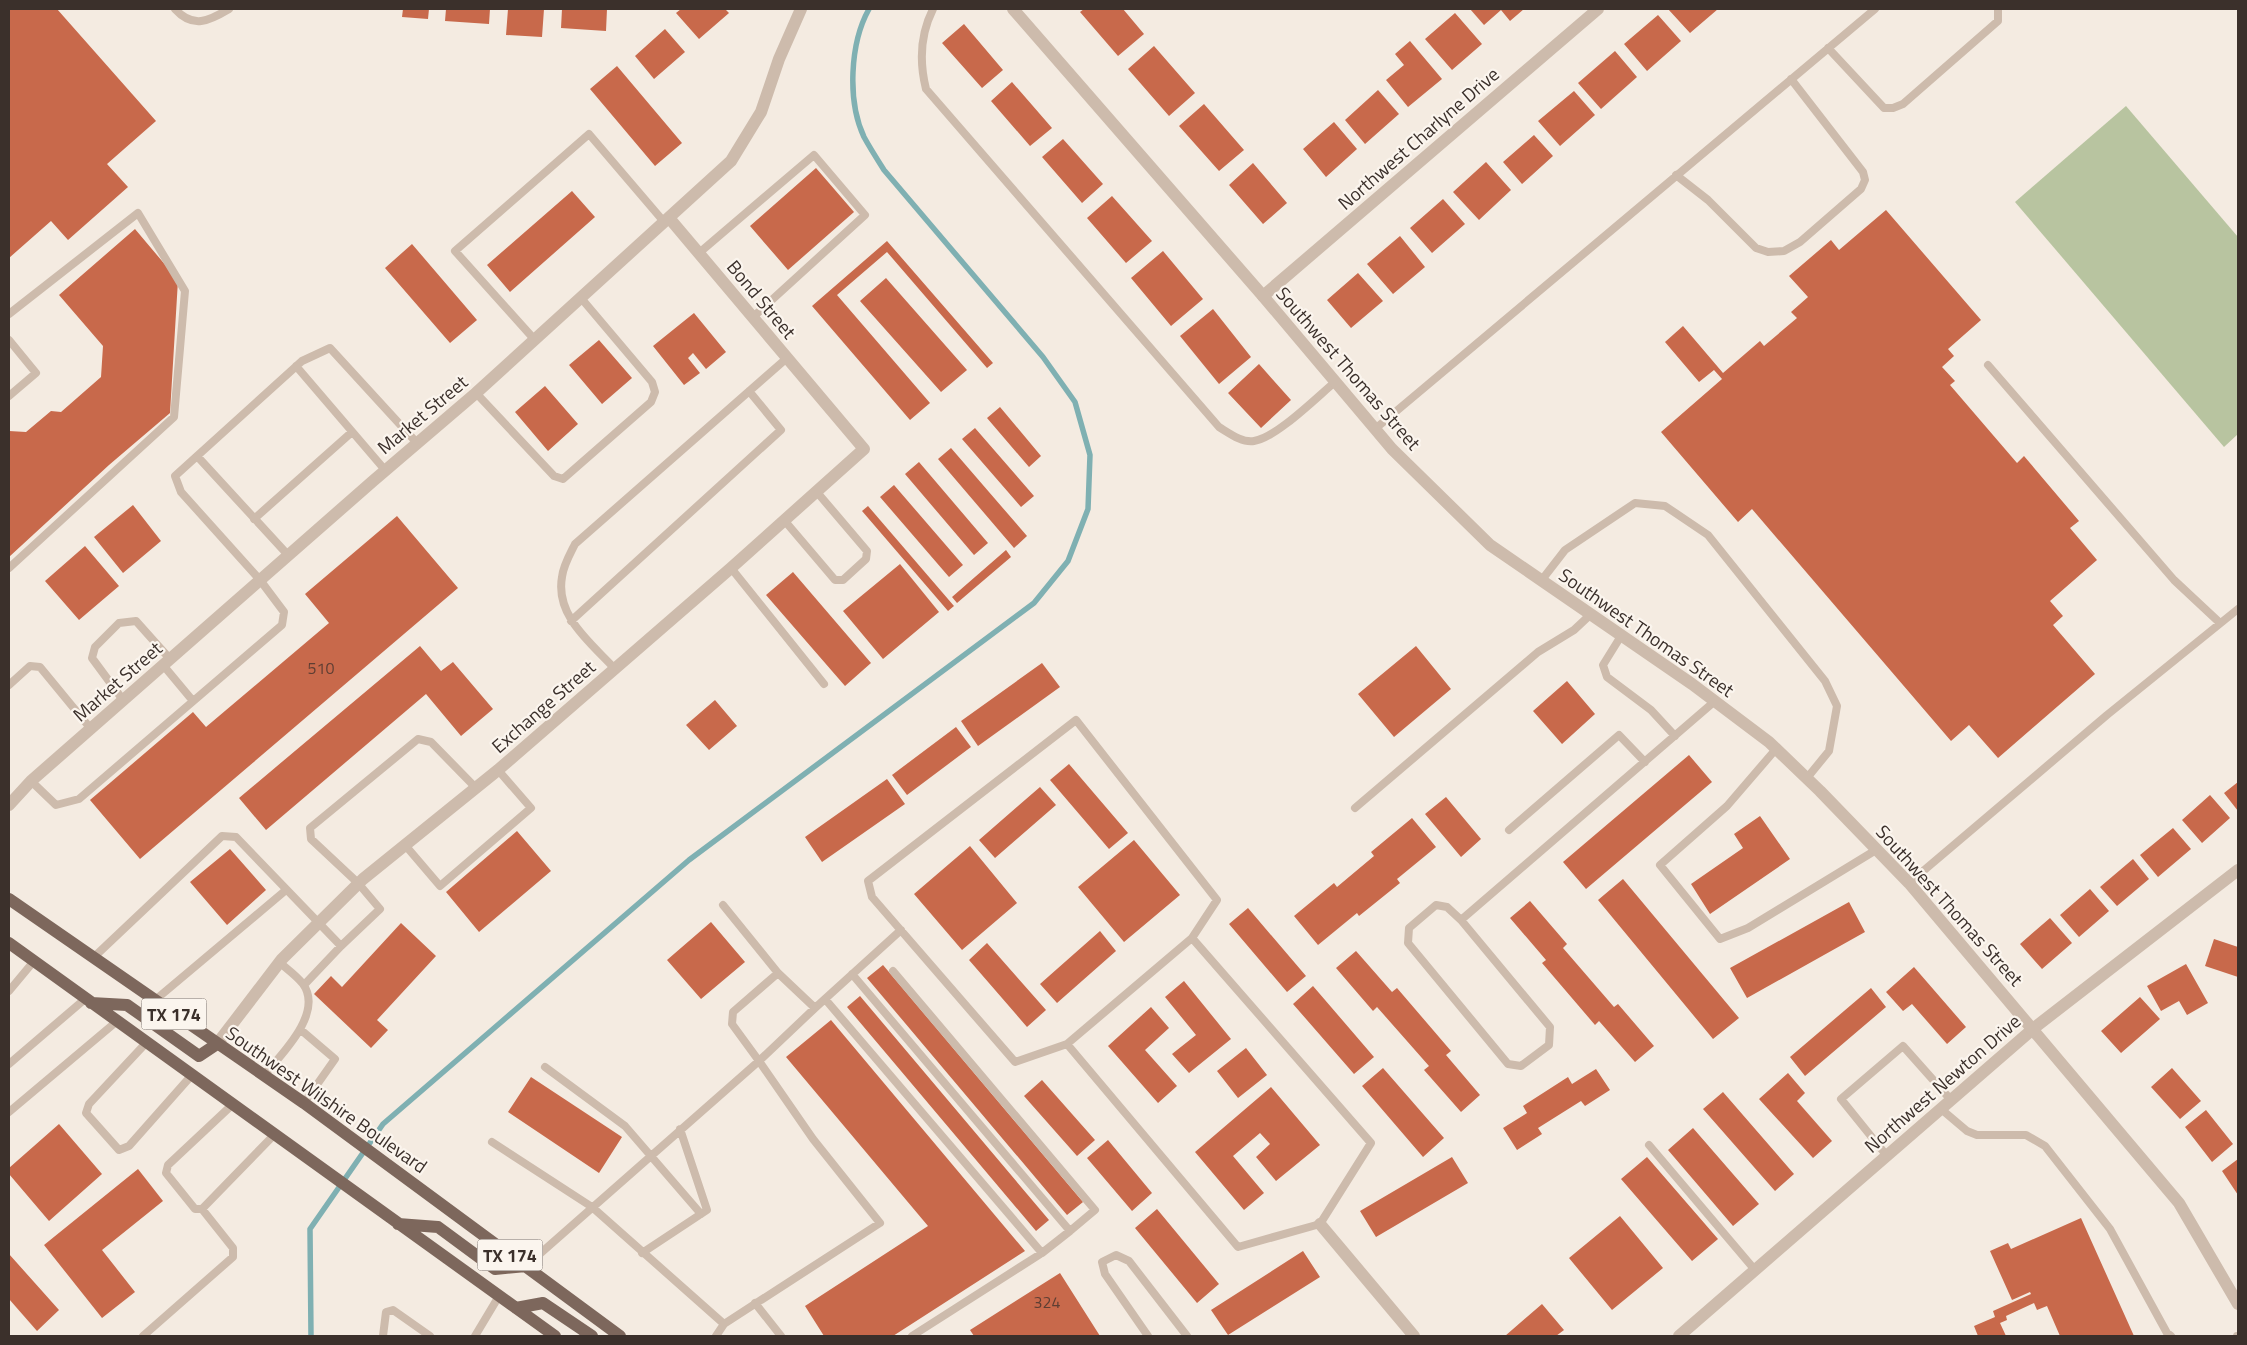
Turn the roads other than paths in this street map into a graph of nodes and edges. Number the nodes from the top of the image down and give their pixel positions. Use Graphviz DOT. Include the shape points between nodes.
graph roads {
  1 [pos="175,9"];
  2 [pos="229,9"];
  3 [pos="801,9"];
  4 [pos="934,9"];
  5 [pos="1014,9"];
  6 [pos="1598,9"];
  7 [pos="1875,9"];
  8 [pos="1998,9"];
  9 [pos="1828,48"];
  10 [pos="1791,79"];
  11 [pos="1676,176"];
  12 [pos="667,221"];
  13 [pos="699,253"];
  14 [pos="1263,296"];
  15 [pos="581,298"];
  16 [pos="9,314"];
  17 [pos="752,318"];
  18 [pos="534,339"];
  19 [pos="9,340"];
  20 [pos="787,358"];
  21 [pos="1988,365"];
  22 [pos="296,366"];
  23 [pos="1335,382"];
  24 [pos="749,391"];
  25 [pos="476,393"];
  26 [pos="9,396"];
  27 [pos="825,404"];
  28 [pos="1375,429"];
  29 [pos="352,432"];
  30 [pos="417,443"];
  31 [pos="197,456"];
  32 [pos="385,470"];
  33 [pos="816,491"];
  34 [pos="254,519"];
  35 [pos="784,520"];
  36 [pos="288,555"];
  37 [pos="9,568"];
  38 [pos="731,568"];
  39 [pos="260,580"];
  40 [pos="1541,581"];
  41 [pos="2238,609"];
  42 [pos="1590,615"];
  43 [pos="571,621"];
  44 [pos="2220,624"];
  45 [pos="1621,636"];
  46 [pos="166,662"];
  47 [pos="614,668"];
  48 [pos="824,684"];
  49 [pos="9,685"];
  50 [pos="123,700"];
  51 [pos="193,701"];
  52 [pos="1715,701"];
  53 [pos="91,728"];
  54 [pos="1675,736"];
  55 [pos="1776,749"];
  56 [pos="1645,762"];
  57 [pos="498,770"];
  58 [pos="1807,778"];
  59 [pos="31,781"];
  60 [pos="476,788"];
  61 [pos="9,805"];
  62 [pos="1355,808"];
  63 [pos="1509,830"];
  64 [pos="405,845"];
  65 [pos="1876,850"];
  66 [pos="2238,870"];
  67 [pos="358,883"];
  68 [pos="1909,883"];
  69 [pos="286,890"];
  70 [pos="9,899"];
  71 [pos="723,905"];
  72 [pos="1461,920"];
  73 [pos="318,924"];
  74 [pos="901,930"];
  75 [pos="1192,938"];
  76 [pos="9,943"];
  77 [pos="341,946"];
  78 [pos="93,958"];
  79 [pos="34,961"];
  80 [pos="279,962"];
  81 [pos="893,971"];
  82 [pos="778,973"];
  83 [pos="852,974"];
  84 [pos="304,985"];
  85 [pos="9,991"];
  86 [pos="825,999"];
  87 [pos="88,1001"];
  88 [pos="154,1001"];
  89 [pos="815,1008"];
  90 [pos="116,1022"];
  91 [pos="2034,1028"];
  92 [pos="301,1030"];
  93 [pos="146,1042"];
  94 [pos="217,1044"];
  95 [pos="1067,1044"];
  96 [pos="759,1060"];
  97 [pos="9,1064"];
  98 [pos="545,1067"];
  99 [pos="264,1075"];
  100 [pos="191,1076"];
  101 [pos="1951,1100"];
  102 [pos="304,1103"];
  103 [pos="232,1105"];
  104 [pos="1941,1109"];
  105 [pos="9,1112"];
  106 [pos="680,1129"];
  107 [pos="274,1135"];
  108 [pos="492,1142"];
  109 [pos="1649,1145"];
  110 [pos="651,1155"];
  111 [pos="1887,1156"];
  112 [pos="592,1207"];
  113 [pos="202,1209"];
  114 [pos="701,1214"];
  115 [pos="398,1224"];
  116 [pos="1320,1224"];
  117 [pos="1070,1230"];
  118 [pos="642,1253"];
  119 [pos="1042,1253"];
  120 [pos="526,1266"];
  121 [pos="1756,1270"];
  122 [pos="499,1296"];
  123 [pos="756,1303"];
  124 [pos="2238,1304"];
  125 [pos="516,1308"];
  126 [pos="724,1324"];
  127 [pos="142,1336"];
  128 [pos="383,1336"];
  129 [pos="430,1336"];
  130 [pos="475,1336"];
  131 [pos="555,1336"];
  132 [pos="592,1336"];
  133 [pos="620,1336"];
  134 [pos="716,1336"];
  135 [pos="781,1336"];
  136 [pos="912,1336"];
  137 [pos="1148,1336"];
  138 [pos="1187,1336"];
  139 [pos="1414,1336"];
  140 [pos="1679,1336"];
  141 [pos="2171,1336"];
  1 -- 2 [label="lane" via="182,16 198,21 211,20"];
  3 -- 12 [label="street, Market Street" via="761,112 731,161"];
  4 -- 23 [label="lane" via="928,19 921,48 926,88 1219,427 1238,438 1254,441 1272,434"];
  5 -- 14 [label="street, Southwest Thomas Street"];
  6 -- 14 [label="street, Northwest Charlyne Drive"];
  7 -- 9 [label="lane"];
  8 -- 9 [label="lane" via="1998,22 1903,104 1893,108 1884,108"];
  9 -- 10 [label="lane"];
  10 -- 11 [label="lane"];
  10 -- 11 [label="lane" via="1863,172 1865,180 1861,189 1800,242 1784,251 1768,252 1756,248 1708,200"];
  11 -- 28 [label="lane"];
  12 -- 13 [label="street, Bond Street"];
  12 -- 15 [label="street, Market Street"];
  12 -- 18 [label="lane" via="589,134 455,251"];
  13 -- 17 [label="street, Bond Street"];
  13 -- 17 [label="lane" via="814,155 859,207 865,215"];
  14 -- 23 [label="street, Southwest Thomas Street"];
  15 -- 18 [label="street, Market Street"];
  15 -- 25 [label="lane" via="652,382 655,392 652,402 564,479 554,476"];
  16 -- 37 [label="lane" via="138,213 185,291 174,417"];
  17 -- 20 [label="street, Bond Street"];
  18 -- 25 [label="street, Market Street"];
  19 -- 26 [label="lane" via="36,373"];
  20 -- 24 [label="lane"];
  20 -- 27 [label="street, Bond Street"];
  21 -- 44 [label="lane" via="2174,580"];
  22 -- 29 [label="lane"];
  22 -- 30 [label="lane" via="330,348"];
  22 -- 31 [label="lane"];
  23 -- 28 [label="street, Southwest Thomas Street"];
  24 -- 43 [label="lane" via="574,544 562,577 563,605"];
  24 -- 43 [label="lane" via="781,430"];
  25 -- 30 [label="street, Market Street"];
  27 -- 33 [label="street, Exchange Street" via="864,449"];
  28 -- 40 [label="street, Southwest Thomas Street" via="1490,545"];
  29 -- 32 [label="lane"];
  29 -- 34 [label="lane"];
  30 -- 32 [label="street, Market Street"];
  31 -- 34 [label="lane"];
  31 -- 39 [label="lane" via="176,476 181,492"];
  32 -- 36 [label="street, Market Street"];
  33 -- 35 [label="street, Exchange Street"];
  33 -- 35 [label="lane" via="867,551 866,559 843,580 835,580"];
  34 -- 36 [label="lane"];
  35 -- 38 [label="street, Exchange Street"];
  36 -- 39 [label="street, Market Street"];
  38 -- 47 [label="street, Exchange Street"];
  38 -- 48 [label="lane"];
  39 -- 46 [label="street, Market Street"];
  39 -- 51 [label="lane" via="284,612 282,625"];
  40 -- 42 [label="street, Southwest Thomas Street"];
  40 -- 58 [label="lane" via="1565,550 1635,503 1665,506 1708,535 1825,681 1837,706 1829,751"];
  41 -- 44 [label="lane"];
  42 -- 45 [label="street, Southwest Thomas Street"];
  42 -- 62 [label="lane" via="1574,630 1538,652"];
  43 -- 47 [label="lane"];
  44 -- 68 [label="lane"];
  45 -- 52 [label="street, Southwest Thomas Street"];
  45 -- 54 [label="lane" via="1604,665 1607,678 1651,710"];
  46 -- 50 [label="street, Market Street"];
  46 -- 50 [label="lane" via="136,621 119,624 95,647 92,658"];
  46 -- 51 [label="lane"];
  47 -- 57 [label="street, Exchange Street"];
  49 -- 53 [label="lane" via="30,666 40,667"];
  50 -- 53 [label="street, Market Street"];
  51 -- 59 [label="lane" via="78,799 56,805"];
  52 -- 54 [label="lane"];
  52 -- 55 [label="street, Southwest Thomas Street"];
  53 -- 59 [label="street, Market Street"];
  54 -- 56 [label="lane"];
  55 -- 58 [label="street, Southwest Thomas Street"];
  55 -- 65 [label="lane" via="1727,806 1660,865 1720,939 1748,928"];
  56 -- 63 [label="lane" via="1619,735"];
  56 -- 72 [label="lane"];
  57 -- 60 [label="street, Exchange Street"];
  57 -- 64 [label="lane" via="531,808 440,886"];
  58 -- 65 [label="street, Southwest Thomas Street"];
  59 -- 61 [label="street, Market Street"];
  60 -- 64 [label="street, Exchange Street"];
  60 -- 67 [label="lane" via="431,742 418,739 310,828 311,839"];
  64 -- 67 [label="street, Exchange Street"];
  65 -- 68 [label="street, Southwest Thomas Street"];
  66 -- 91 [label="street, Northwest Newton Drive"];
  67 -- 73 [label="street, Exchange Street"];
  67 -- 77 [label="lane" via="380,909"];
  68 -- 91 [label="street, Southwest Thomas Street"];
  69 -- 73 [label="lane"];
  69 -- 78 [label="lane" via="236,837 222,836"];
  69 -- 88 [label="lane"];
  70 -- 78 [label="main road, Southwest Wilshire Boulevard / TX 174"];
  71 -- 82 [label="lane"];
  72 -- 72 [label="lane" via="1447,907 1436,905 1409,928 1408,943 1508,1064 1521,1066 1549,1044 1550,1028"];
  73 -- 77 [label="lane"];
  73 -- 80 [label="street, Exchange Street"];
  74 -- 75 [label="lane" via="872,897 868,881 1076,720 1218,900"];
  74 -- 83 [label="lane"];
  74 -- 95 [label="lane" via="1015,1062"];
  75 -- 95 [label="lane"];
  75 -- 116 [label="lane" via="1371,1143"];
  76 -- 79 [label="main road, TX 174"];
  77 -- 84 [label="lane"];
  78 -- 88 [label="main road, Southwest Wilshire Boulevard / TX 174"];
  79 -- 85 [label="lane"];
  79 -- 87 [label="main road, TX 174"];
  80 -- 84 [label="lane"];
  80 -- 94 [label="street, Exchange Street"];
  81 -- 117 [label="lane" via="1095,1210"];
  82 -- 89 [label="lane"];
  82 -- 96 [label="lane" via="733,1012 731,1018"];
  83 -- 86 [label="lane"];
  83 -- 117 [label="lane"];
  84 -- 92 [label="lane" via="306,1016"];
  86 -- 89 [label="lane"];
  86 -- 119 [label="lane"];
  87 -- 90 [label="main road, TX 174"];
  87 -- 94 [label="main road" via="127,1006 199,1056"];
  87 -- 97 [label="lane"];
  88 -- 94 [label="main road, Southwest Wilshire Boulevard / TX 174"];
  89 -- 96 [label="lane"];
  90 -- 93 [label="main road, TX 174"];
  90 -- 105 [label="lane"];
  91 -- 101 [label="street, Northwest Newton Drive"];
  91 -- 124 [label="street, Southwest Thomas Street" via="2179,1203"];
  92 -- 99 [label="lane"];
  92 -- 102 [label="lane" via="335,1059"];
  93 -- 100 [label="main road, TX 174"];
  93 -- 100 [label="lane" via="89,1104 86,1114 118,1150 129,1146"];
  94 -- 99 [label="main road, Southwest Wilshire Boulevard / TX 174"];
  95 -- 116 [label="lane" via="1238,1247"];
  96 -- 106 [label="lane"];
  96 -- 123 [label="lane" via="813,1140 880,1223"];
  98 -- 110 [label="lane" via="625,1126"];
  99 -- 102 [label="main road, Southwest Wilshire Boulevard / TX 174"];
  100 -- 103 [label="main road, TX 174"];
  101 -- 104 [label="street, Northwest Newton Drive"];
  101 -- 111 [label="lane" via="1903,1046 1841,1099"];
  102 -- 120 [label="main road, Southwest Wilshire Boulevard / TX 174"];
  103 -- 107 [label="main road, TX 174"];
  103 -- 113 [label="lane" via="168,1165 166,1173 195,1209"];
  104 -- 111 [label="street, Northwest Newton Drive"];
  104 -- 141 [label="lane" via="1967,1131 1977,1135 2026,1135 2045,1146 2110,1229"];
  106 -- 110 [label="lane"];
  106 -- 114 [label="lane" via="707,1210"];
  107 -- 113 [label="lane"];
  107 -- 115 [label="main road, TX 174"];
  108 -- 112 [label="lane"];
  109 -- 121 [label="lane"];
  110 -- 112 [label="lane"];
  110 -- 114 [label="lane"];
  111 -- 121 [label="street, Northwest Newton Drive"];
  112 -- 118 [label="lane"];
  112 -- 120 [label="lane"];
  113 -- 127 [label="lane" via="233,1248 233,1257"];
  114 -- 118 [label="lane"];
  115 -- 120 [label="main road" via="438,1227 495,1269"];
  115 -- 122 [label="main road, TX 174"];
  116 -- 139 [label="street"];
  117 -- 119 [label="lane"];
  118 -- 126 [label="lane"];
  119 -- 136 [label="lane"];
  120 -- 133 [label="main road, Southwest Wilshire Boulevard / TX 174"];
  121 -- 140 [label="street, Northwest Newton Drive"];
  122 -- 125 [label="main road, TX 174"];
  122 -- 130 [label="lane"];
  123 -- 126 [label="lane"];
  123 -- 135 [label="lane"];
  125 -- 131 [label="main road, TX 174"];
  125 -- 132 [label="main road" via="543,1303"];
  126 -- 134 [label="lane"];
  128 -- 129 [label="lane" via="386,1312 393,1310"];
  137 -- 138 [label="lane" via="1105,1274 1102,1262 1116,1255 1129,1261"];
}
